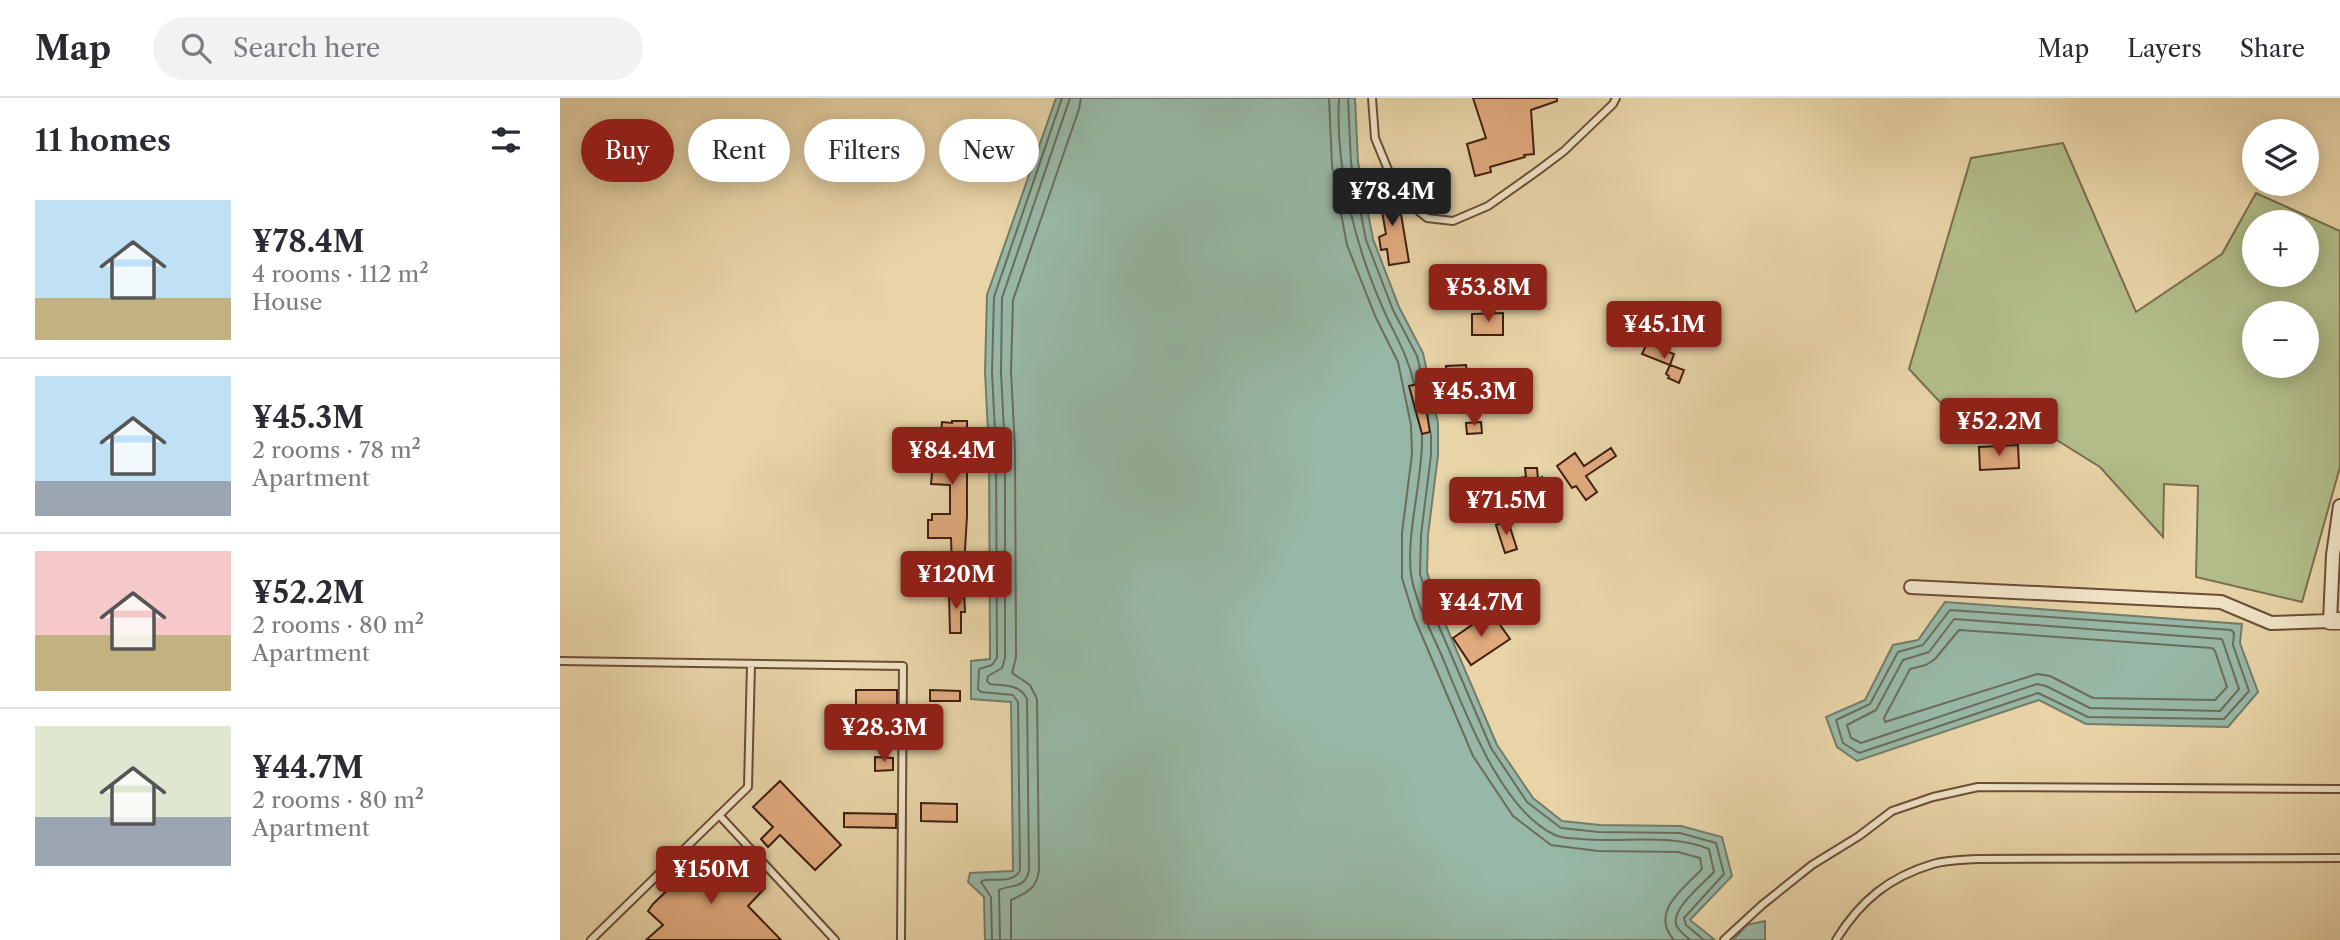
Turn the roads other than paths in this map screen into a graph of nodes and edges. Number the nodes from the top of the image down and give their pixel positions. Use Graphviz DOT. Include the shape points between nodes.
graph roads {
  1 [pos="1372,98"];
  2 [pos="1616,98"];
  3 [pos="2340,506"];
  4 [pos="1911,587"];
  5 [pos="2335,621"];
  6 [pos="560,661"];
  7 [pos="751,664"];
  8 [pos="2340,789"];
  9 [pos="719,815"];
  10 [pos="2340,858"];
  11 [pos="591,940"];
  12 [pos="835,940"];
  13 [pos="901,940"];
  14 [pos="1724,940"];
  15 [pos="1836,940"];
  1 -- 2 [label="lane" via="1375,138 1398,194 1427,218 1453,221 1488,206 1564,151"];
  3 -- 5 [label="street" via="2333,555"];
  4 -- 5 [label="street" via="2221,602 2271,623"];
  6 -- 7 [label="lane"];
  7 -- 9 [label="lane" via="748,787"];
  7 -- 13 [label="lane" via="903,666"];
  8 -- 14 [label="lane" via="1978,788 1933,797 1892,811 1812,865"];
  9 -- 11 [label="lane"];
  9 -- 12 [label="lane"];
  10 -- 15 [label="lane" via="1935,863 1878,891 1851,916"];
}
